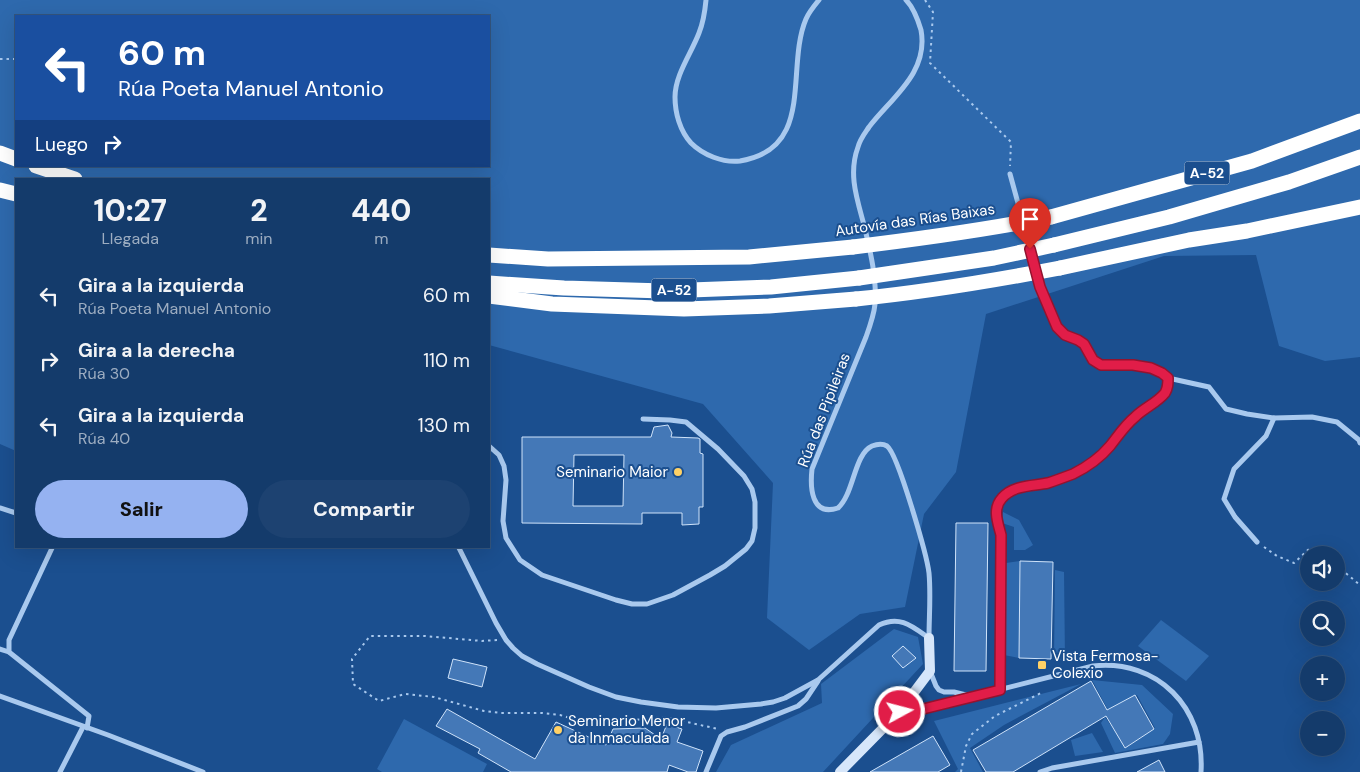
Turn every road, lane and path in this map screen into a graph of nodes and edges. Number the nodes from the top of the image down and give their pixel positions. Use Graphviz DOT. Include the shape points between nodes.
graph roads {
  1 [pos="706,0"];
  2 [pos="819,0"];
  3 [pos="906,0"];
  4 [pos="925,0"];
  5 [pos="0,59"];
  6 [pos="15,59"];
  7 [pos="1360,121"];
  8 [pos="0,153"];
  9 [pos="1360,157"];
  10 [pos="15,159"];
  11 [pos="39,167"];
  12 [pos="1010,174"];
  13 [pos="72,178"];
  14 [pos="0,190"];
  15 [pos="15,194"];
  16 [pos="1360,207"];
  17 [pos="490,256"];
  18 [pos="490,283"];
  19 [pos="490,296"];
  20 [pos="1168,378"];
  21 [pos="1274,418"];
  22 [pos="643,419"];
  23 [pos="1360,443"];
  24 [pos="490,447"];
  25 [pos="0,508"];
  26 [pos="15,512"];
  27 [pos="1257,542"];
  28 [pos="52,548"];
  29 [pos="459,548"];
  30 [pos="1300,558"];
  31 [pos="1345,572"];
  32 [pos="1360,585"];
  33 [pos="929,638"];
  34 [pos="506,640"];
  35 [pos="0,649"];
  36 [pos="10,652"];
  37 [pos="930,671"];
  38 [pos="818,680"];
  39 [pos="1000,690"];
  40 [pos="1040,693"];
  41 [pos="0,696"];
  42 [pos="973,696"];
  43 [pos="900,712"];
  44 [pos="85,727"];
  45 [pos="727,732"];
  46 [pos="1199,742"];
  47 [pos="60,772"];
  48 [pos="203,772"];
  49 [pos="706,772"];
  50 [pos="840,772"];
  51 [pos="961,772"];
  52 [pos="1040,772"];
  53 [pos="1201,772"];
  1 -- 2 [label="street" via="699,33 678,82 675,97 677,116 685,135 700,150 716,158 735,161 756,157 768,150 788,126 795,100 801,38 806,19"];
  3 -- 33 [label="street, Rúa das Pipileiras" via="914,10 921,34 917,66 908,83 863,136 854,163 857,199 873,271 874,315 812,469 811,490 818,504 828,510 838,508 845,500 863,454 870,446 880,444 892,452 929,571"];
  4 -- 12 [label="path" via="933,12 930,63 1011,142"];
  5 -- 6 [label="path"];
  7 -- 17 [label="highway, Autovía das Rías Baixas / A-52, bridge" via="1252,161 1051,217 926,238 740,257 548,259"];
  8 -- 10 [label="highway"];
  9 -- 18 [label="highway, A-52, bridge" via="1188,212 1054,245 994,258 859,278 771,287 664,291"];
  11 -- 13 [label="highway"];
  12 -- 20 [label="street" via="1040,287 1057,327 1065,335 1084,344 1093,360 1101,365 1151,368"];
  14 -- 15 [label="highway"];
  16 -- 19 [label="highway, bridge" via="1060,268 909,294 769,306 684,309 552,304"];
  20 -- 21 [label="street" via="1208,387 1226,409"];
  20 -- 39 [label="street" via="1165,392 1134,418 1100,456 1061,479 1015,489 998,505 996,518 1001,535"];
  21 -- 23 [label="street" via="1312,417 1337,422"];
  21 -- 27 [label="street" via="1266,436 1234,469 1224,498 1235,517"];
  22 -- 24 [label="street" via="686,422 744,476 755,502 752,541 746,549 710,575 673,595 647,604 616,600 542,575 520,560 506,538 503,521 504,466"];
  25 -- 26 [label="street"];
  27 -- 30 [label="path" via="1294,564"];
  28 -- 36 [label="street" via="9,640"];
  29 -- 34 [label="street"];
  31 -- 32 [label="path"];
  33 -- 37 [label="street"];
  33 -- 38 [label="street" via="906,623 888,620"];
  34 -- 38 [label="street" via="522,656 588,687 616,697 678,707 761,704 785,698"];
  34 -- 45 [label="path" via="370,636 352,659 353,684 378,701 405,694 434,697 484,711 542,713 580,721 666,717"];
  35 -- 36 [label="street"];
  36 -- 44 [label="street" via="89,716"];
  37 -- 42 [label="street" via="940,690"];
  37 -- 43 [label="street"];
  38 -- 45 [label="street" via="798,706"];
  39 -- 42 [label="street"];
  39 -- 46 [label="street" via="1093,666 1129,668 1158,680 1178,697 1190,716"];
  40 -- 51 [label="path" via="996,716 972,734"];
  41 -- 44 [label="street"];
  42 -- 43 [label="street"];
  43 -- 50 [label="street"];
  44 -- 47 [label="street"];
  44 -- 48 [label="street"];
  45 -- 49 [label="street" via="718,741"];
  46 -- 52 [label="street"];
  46 -- 53 [label="street"];
}
